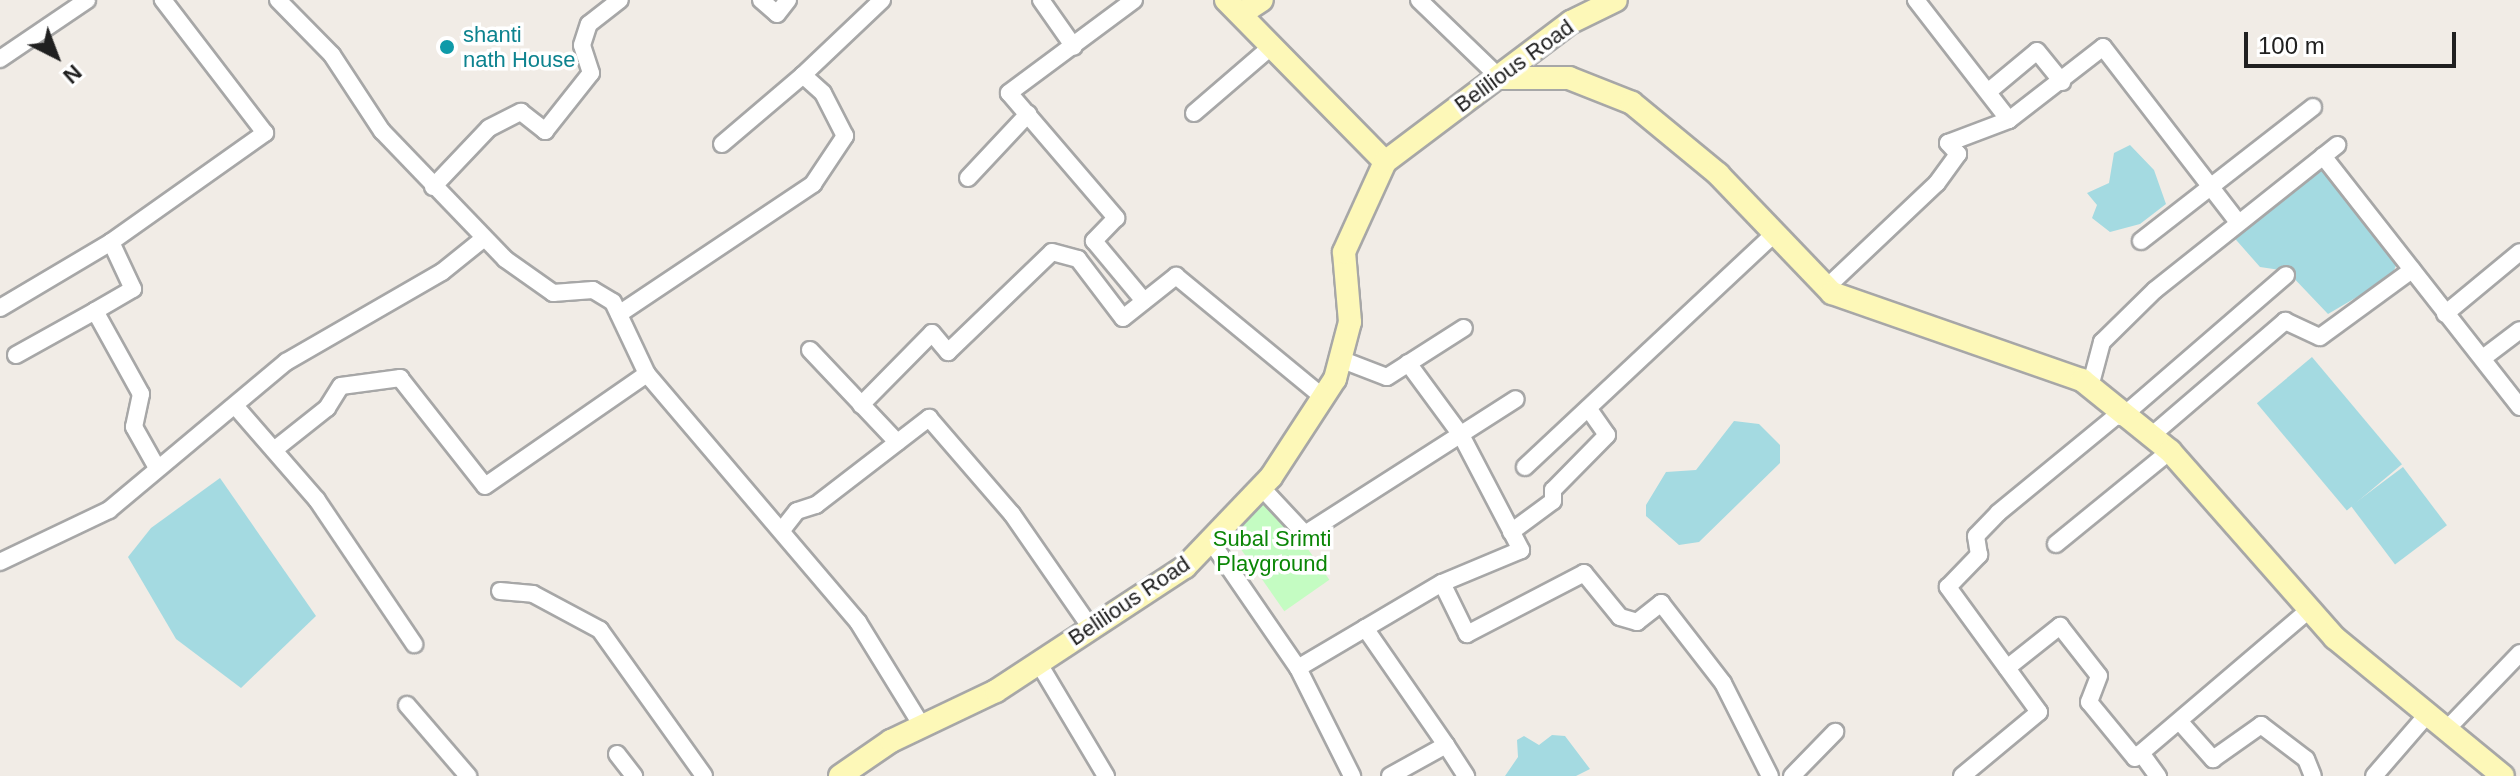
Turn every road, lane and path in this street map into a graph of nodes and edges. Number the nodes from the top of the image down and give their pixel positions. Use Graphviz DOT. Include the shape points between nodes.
graph roads {
  1 [pos="87,0"];
  2 [pos="163,0"];
  3 [pos="278,0"];
  4 [pos="620,0"];
  5 [pos="761,0"];
  6 [pos="788,0"];
  7 [pos="882,0"];
  8 [pos="1041,0"];
  9 [pos="1134,0"];
  10 [pos="1262,0"];
  11 [pos="1419,0"];
  12 [pos="1616,0"];
  13 [pos="1916,0"];
  14 [pos="1234,7"];
  15 [pos="1272,46"];
  16 [pos="1074,47"];
  17 [pos="0,59"];
  18 [pos="803,75"];
  19 [pos="1500,78"];
  20 [pos="2062,82"];
  21 [pos="1989,91"];
  22 [pos="2313,107"];
  23 [pos="1194,113"];
  24 [pos="1028,114"];
  25 [pos="2009,120"];
  26 [pos="722,144"];
  27 [pos="2337,145"];
  28 [pos="2323,156"];
  29 [pos="1385,162"];
  30 [pos="968,178"];
  31 [pos="2212,186"];
  32 [pos="433,187"];
  33 [pos="2238,222"];
  34 [pos="1775,233"];
  35 [pos="483,239"];
  36 [pos="2141,241"];
  37 [pos="111,242"];
  38 [pos="2520,252"];
  39 [pos="2412,270"];
  40 [pos="2286,275"];
  41 [pos="1827,287"];
  42 [pos="1144,301"];
  43 [pos="0,308"];
  44 [pos="95,311"];
  45 [pos="619,314"];
  46 [pos="2445,314"];
  47 [pos="1464,328"];
  48 [pos="2520,330"];
  49 [pos="810,350"];
  50 [pos="16,355"];
  51 [pos="2483,358"];
  52 [pos="1340,359"];
  53 [pos="1408,363"];
  54 [pos="647,374"];
  55 [pos="2090,387"];
  56 [pos="1323,397"];
  57 [pos="1516,399"];
  58 [pos="861,405"];
  59 [pos="2520,407"];
  60 [pos="237,408"];
  61 [pos="1589,409"];
  62 [pos="2127,417"];
  63 [pos="1461,435"];
  64 [pos="2151,436"];
  65 [pos="897,442"];
  66 [pos="274,450"];
  67 [pos="2170,451"];
  68 [pos="156,466"];
  69 [pos="1525,467"];
  70 [pos="1261,487"];
  71 [pos="782,530"];
  72 [pos="1511,532"];
  73 [pos="1210,540"];
  74 [pos="2056,544"];
  75 [pos="0,562"];
  76 [pos="1442,583"];
  77 [pos="500,591"];
  78 [pos="2310,609"];
  79 [pos="1091,628"];
  80 [pos="1365,628"];
  81 [pos="414,644"];
  82 [pos="2520,653"];
  83 [pos="1038,662"];
  84 [pos="1298,668"];
  85 [pos="2007,668"];
  86 [pos="407,705"];
  87 [pos="2426,716"];
  88 [pos="2180,722"];
  89 [pos="922,726"];
  90 [pos="2446,730"];
  91 [pos="1835,732"];
  92 [pos="1446,745"];
  93 [pos="2141,753"];
  94 [pos="617,754"];
  95 [pos="468,776"];
  96 [pos="634,776"];
  97 [pos="704,776"];
  98 [pos="840,776"];
  99 [pos="1106,776"];
  100 [pos="1352,776"];
  101 [pos="1390,776"];
  102 [pos="1466,776"];
  103 [pos="1770,776"];
  104 [pos="1792,776"];
  105 [pos="1962,776"];
  106 [pos="2158,776"];
  107 [pos="2313,776"];
  108 [pos="2374,776"];
  109 [pos="2503,776"];
  1 -- 17 [label="street"];
  2 -- 37 [label="street" via="265,133"];
  3 -- 32 [label="street" via="332,55 382,131"];
  4 -- 32 [label="street" via="589,24 582,45 591,73 545,131 521,112 489,128"];
  5 -- 6 [label="street" via="777,14"];
  7 -- 18 [label="street"];
  8 -- 16 [label="street"];
  9 -- 16 [label="street"];
  10 -- 14 [label="main road"];
  11 -- 19 [label="street"];
  12 -- 19 [label="main road, Belilious Road" via="1571,22"];
  13 -- 21 [label="street"];
  14 -- 15 [label="main road"];
  15 -- 23 [label="street"];
  15 -- 29 [label="main road"];
  16 -- 24 [label="street" via="1009,93"];
  18 -- 26 [label="street"];
  18 -- 45 [label="street" via="823,93 845,136 813,184"];
  19 -- 29 [label="main road, Belilious Road"];
  19 -- 34 [label="main road" via="1569,78 1632,103 1678,137"];
  20 -- 21 [label="street" via="2037,51"];
  20 -- 25 [label="street"];
  20 -- 31 [label="street" via="2103,47"];
  21 -- 25 [label="street"];
  22 -- 31 [label="street"];
  24 -- 30 [label="street"];
  24 -- 42 [label="street" via="1116,218 1094,241"];
  25 -- 41 [label="street" via="1948,143 1958,154 1937,183"];
  27 -- 28 [label="street"];
  28 -- 33 [label="street"];
  28 -- 39 [label="street"];
  29 -- 52 [label="main road, Belilious Road" via="1344,252 1350,322"];
  31 -- 33 [label="street"];
  31 -- 36 [label="street"];
  32 -- 35 [label="street"];
  33 -- 55 [label="street" via="2102,342"];
  34 -- 41 [label="main road"];
  34 -- 61 [label="street"];
  35 -- 45 [label="street" via="553,293 593,290"];
  35 -- 60 [label="street" via="442,272 286,362"];
  37 -- 43 [label="street"];
  37 -- 44 [label="street" via="133,289"];
  38 -- 46 [label="street"];
  39 -- 46 [label="street"];
  39 -- 64 [label="street" via="2320,337 2285,321"];
  40 -- 62 [label="street"];
  41 -- 55 [label="main road"];
  42 -- 56 [label="street" via="1176,276"];
  42 -- 58 [label="street" via="1123,318 1078,259 1052,252 948,352 932,333"];
  44 -- 50 [label="street"];
  44 -- 68 [label="street" via="141,394 134,427"];
  45 -- 54 [label="street"];
  46 -- 51 [label="street"];
  47 -- 53 [label="street"];
  48 -- 51 [label="street"];
  49 -- 58 [label="street"];
  51 -- 59 [label="street"];
  52 -- 53 [label="street" via="1387,377"];
  52 -- 56 [label="main road, Belilious Road"];
  53 -- 63 [label="street"];
  54 -- 66 [label="street" via="485,486 400,378 341,386 327,408"];
  54 -- 71 [label="street"];
  55 -- 62 [label="main road"];
  56 -- 70 [label="main road, Belilious Road"];
  57 -- 63 [label="street"];
  58 -- 65 [label="street"];
  60 -- 66 [label="street"];
  60 -- 68 [label="street"];
  61 -- 69 [label="street"];
  61 -- 72 [label="street" via="1607,435 1553,490 1553,501"];
  62 -- 64 [label="main road"];
  62 -- 85 [label="street" via="2116,416 1998,513 1976,536 1979,555 1948,587"];
  63 -- 70 [label="street" via="1305,534"];
  63 -- 72 [label="street"];
  64 -- 67 [label="main road"];
  65 -- 71 [label="street" via="816,505 797,511"];
  65 -- 79 [label="street" via="929,418 1012,514"];
  66 -- 81 [label="street" via="317,500"];
  67 -- 74 [label="street"];
  67 -- 78 [label="main road"];
  68 -- 75 [label="street" via="83,527"];
  70 -- 73 [label="main road, Belilious Road"];
  71 -- 89 [label="street" via="858,622"];
  72 -- 76 [label="street" via="1521,550"];
  73 -- 79 [label="main road, Belilious Road" via="1185,567"];
  73 -- 84 [label="street"];
  76 -- 80 [label="street"];
  76 -- 103 [label="street" via="1467,634 1584,573 1620,617 1637,622 1661,603 1723,683"];
  77 -- 97 [label="street" via="533,594 600,630"];
  78 -- 87 [label="main road"];
  78 -- 88 [label="street"];
  79 -- 83 [label="main road, Belilious Road"];
  80 -- 84 [label="street"];
  80 -- 92 [label="street"];
  82 -- 90 [label="street"];
  83 -- 89 [label="main road, Belilious Road"];
  83 -- 99 [label="street"];
  84 -- 100 [label="street"];
  85 -- 93 [label="street" via="2060,626 2099,676 2089,702 2135,758"];
  85 -- 105 [label="street" via="2039,712"];
  86 -- 95 [label="street"];
  87 -- 90 [label="main road"];
  87 -- 108 [label="street"];
  88 -- 93 [label="street"];
  88 -- 107 [label="street" via="2213,759 2261,725 2306,759"];
  89 -- 98 [label="main road, Belilious Road"];
  90 -- 109 [label="main road"];
  91 -- 104 [label="street"];
  92 -- 101 [label="street"];
  92 -- 102 [label="street"];
  93 -- 106 [label="street"];
  94 -- 96 [label="street"];
}
